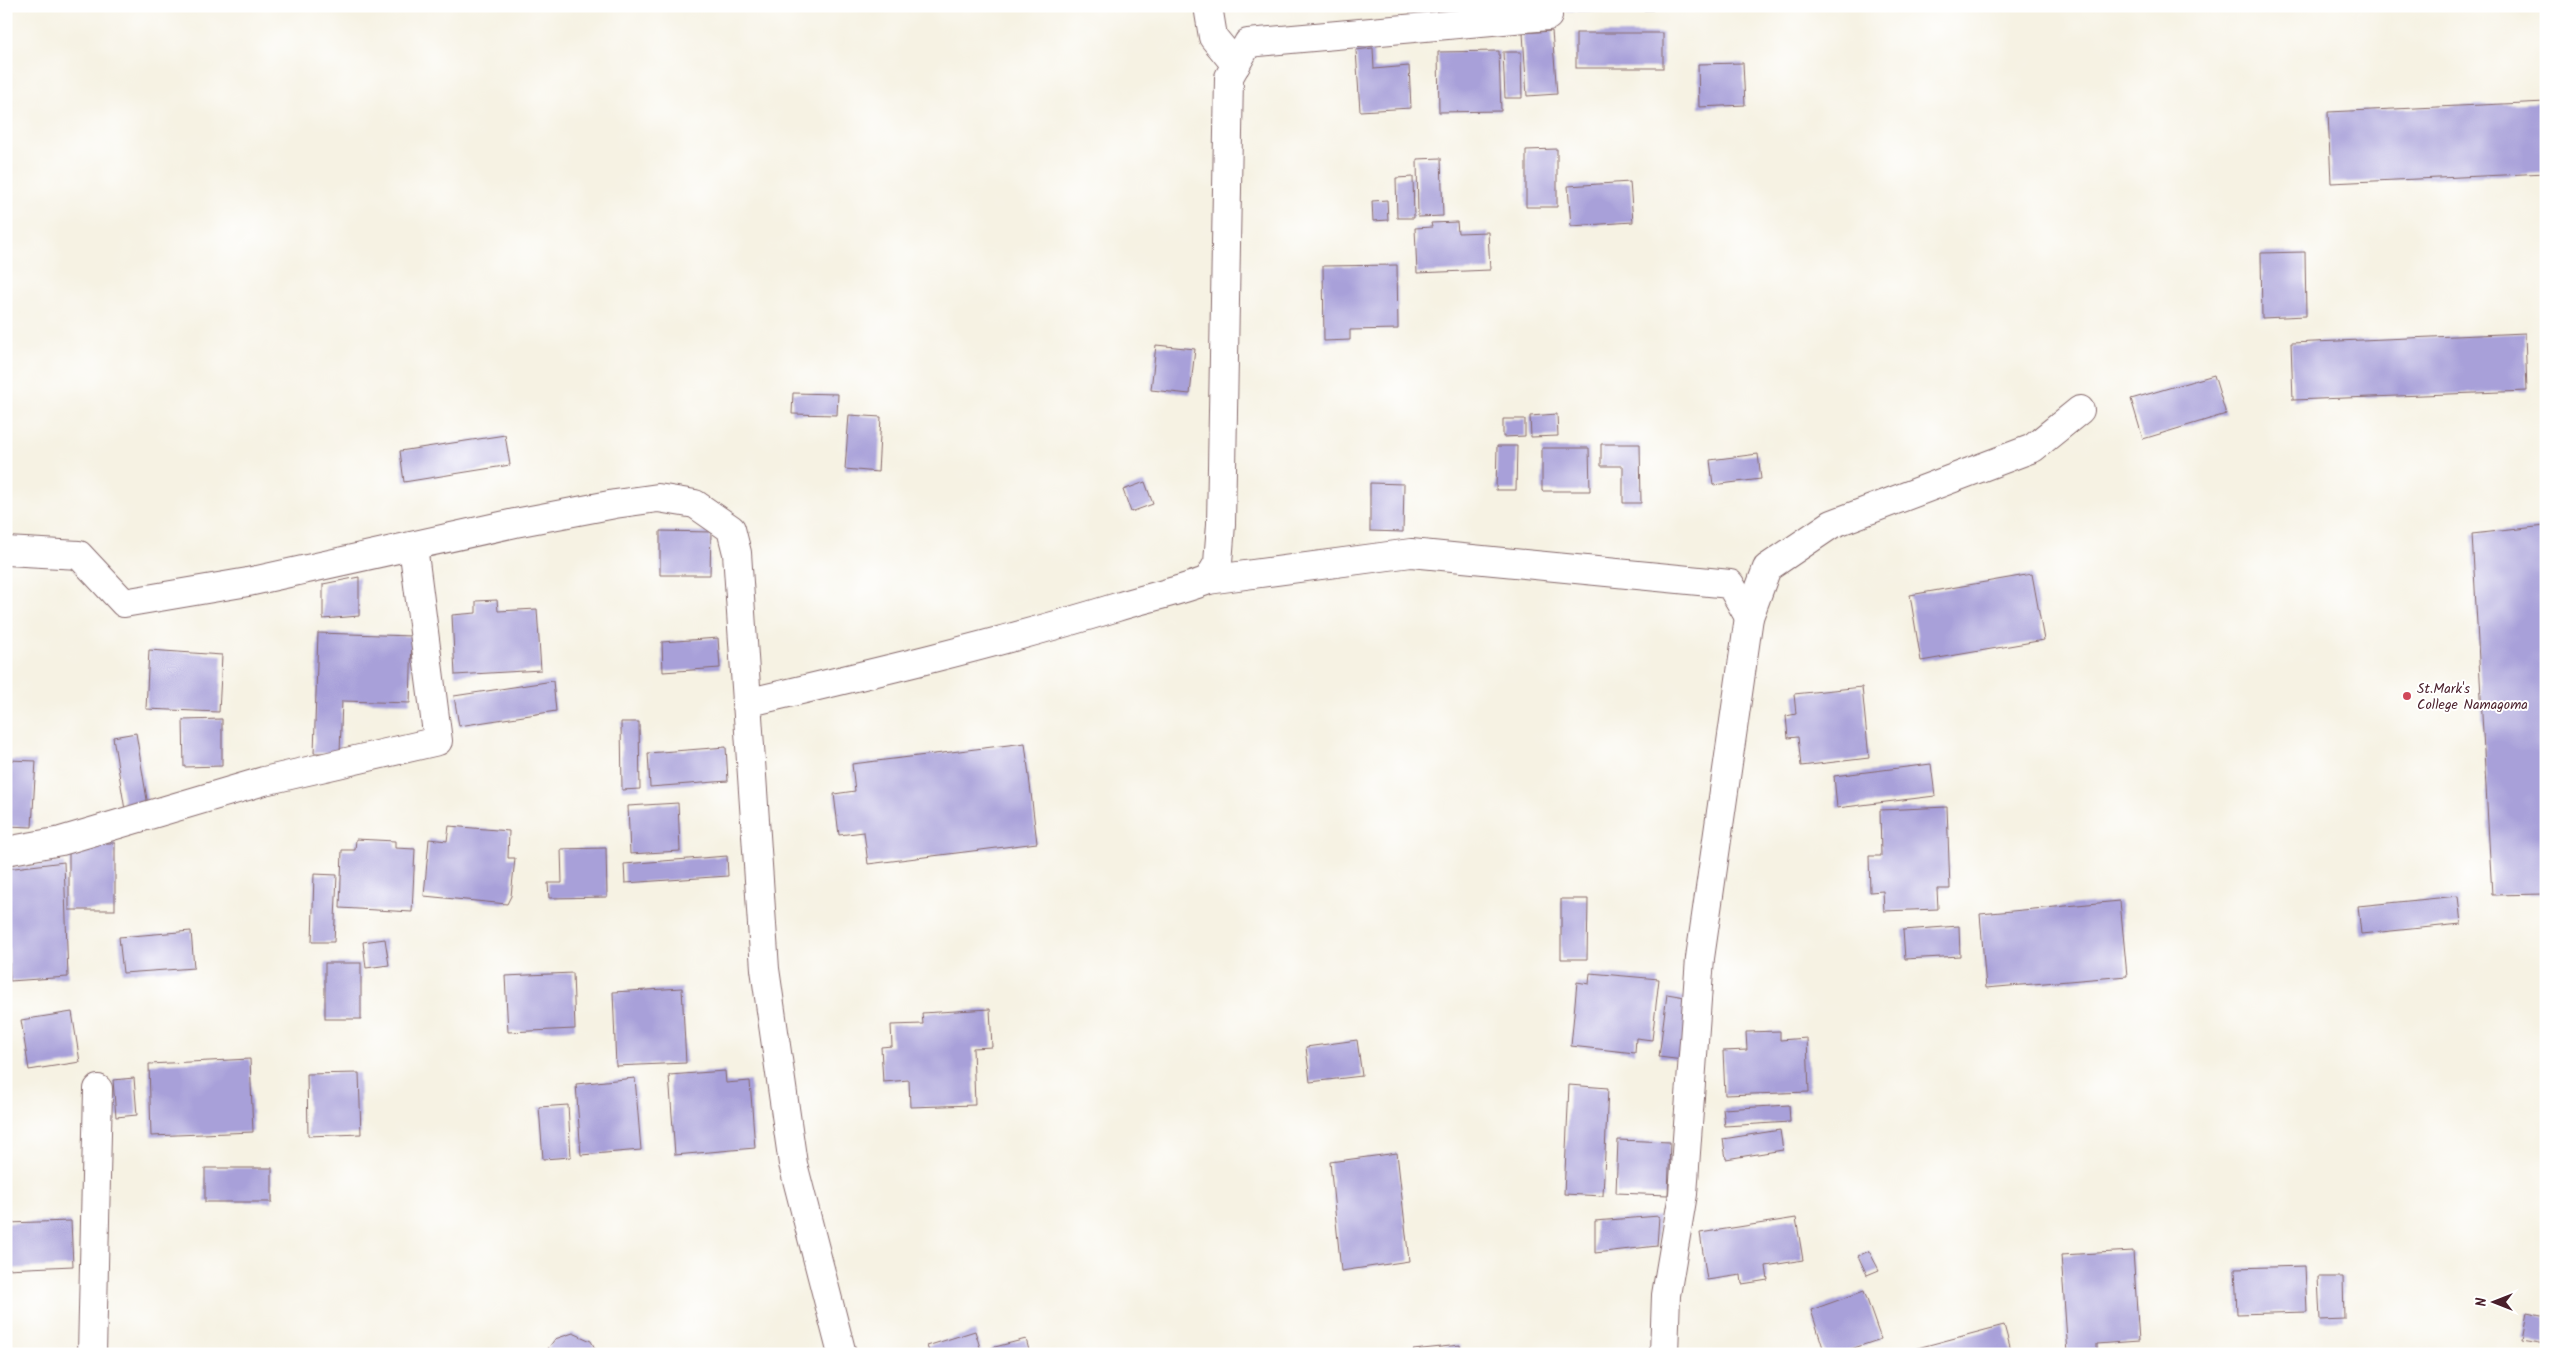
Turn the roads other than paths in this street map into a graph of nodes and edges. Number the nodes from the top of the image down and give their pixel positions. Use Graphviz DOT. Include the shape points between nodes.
graph roads {
  1 [pos="1208,6"];
  2 [pos="1548,6"];
  3 [pos="1236,65"];
  4 [pos="2080,410"];
  5 [pos="413,546"];
  6 [pos="6,551"];
  7 [pos="1208,580"];
  8 [pos="1749,617"];
  9 [pos="746,703"];
  10 [pos="6,851"];
  11 [pos="98,1089"];
  12 [pos="92,1354"];
  13 [pos="842,1354"];
  14 [pos="1664,1354"];
  1 -- 3 [label="street" via="1213,37"];
  2 -- 3 [label="street" via="1548,16 1248,43"];
  3 -- 7 [label="street" via="1229,76 1221,524 1218,563"];
  4 -- 8 [label="street" via="2033,448 1832,524 1767,568"];
  5 -- 6 [label="street" via="248,582 124,603 79,555"];
  5 -- 9 [label="street" via="615,504 658,498 696,504 731,528 737,553"];
  5 -- 10 [label="street" via="438,741 264,782 61,841"];
  7 -- 8 [label="street" via="1411,554 1730,584"];
  7 -- 9 [label="street" via="1185,590 1147,598 1018,637"];
  8 -- 14 [label="street" via="1700,958 1683,1194 1666,1295"];
  9 -- 13 [label="street" via="765,969 793,1164"];
  11 -- 12 [label="street"];
}
